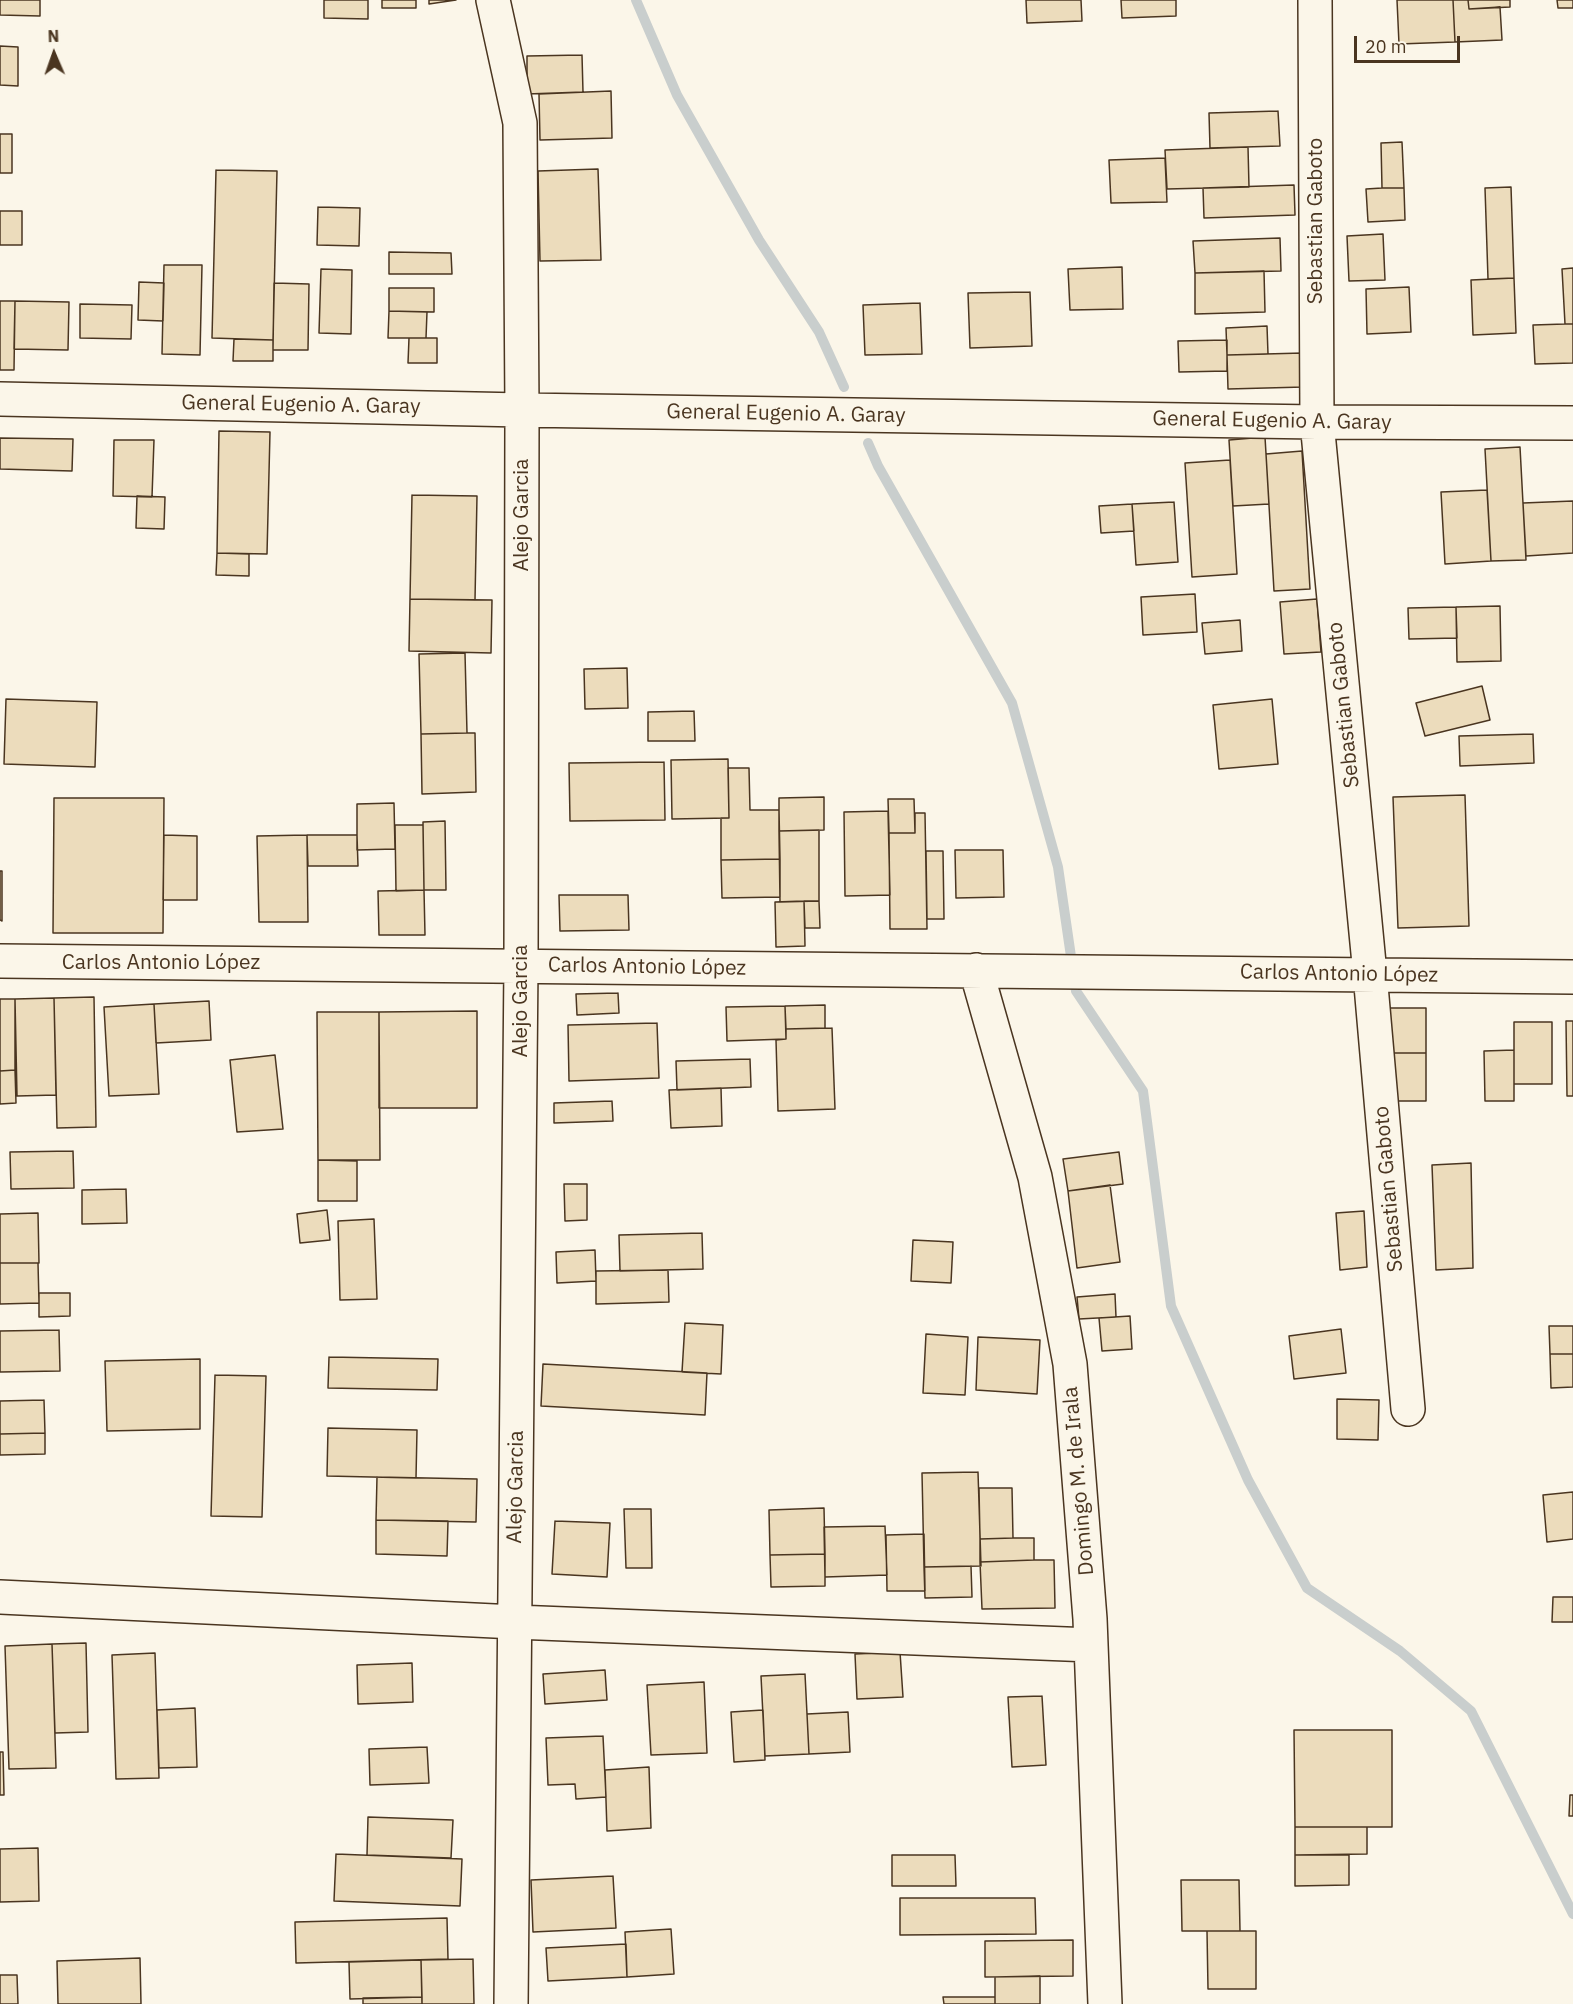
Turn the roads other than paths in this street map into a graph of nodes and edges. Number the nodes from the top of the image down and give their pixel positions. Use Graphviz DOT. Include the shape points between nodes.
graph roads {
  1 [pos="493,0"];
  2 [pos="1315,0"];
  3 [pos="0,399"];
  4 [pos="522,410"];
  5 [pos="1317,423"];
  6 [pos="1573,423"];
  7 [pos="0,961"];
  8 [pos="521,965"];
  9 [pos="976,970"];
  10 [pos="1370,974"];
  11 [pos="1573,977"];
  12 [pos="1408,1409"];
  13 [pos="0,1597"];
  14 [pos="515,1622"];
  15 [pos="1091,1645"];
  16 [pos="511,2004"];
  17 [pos="1105,2004"];
  1 -- 4 [label="street, Alejo Garcia" via="520,123"];
  2 -- 5 [label="street, Sebastian Gaboto"];
  3 -- 4 [label="street, General Eugenio A. Garay"];
  4 -- 5 [label="street, General Eugenio A. Garay"];
  4 -- 8 [label="street, Alejo Garcia"];
  5 -- 6 [label="street, General Eugenio A. Garay"];
  5 -- 10 [label="street, Sebastian Gaboto"];
  7 -- 8 [label="street, Carlos Antonio López"];
  8 -- 9 [label="street, Carlos Antonio López"];
  8 -- 14 [label="street, Alejo Garcia"];
  9 -- 10 [label="street, Carlos Antonio López"];
  9 -- 15 [label="street, Domingo M. de Irala" via="1035,1178 1070,1364"];
  10 -- 11 [label="street, Carlos Antonio López"];
  10 -- 12 [label="street, Sebastian Gaboto"];
  13 -- 14 [label="street"];
  14 -- 15 [label="street"];
  14 -- 16 [label="street, Alejo Garcia"];
  15 -- 17 [label="street, Domingo M. de Irala"];
}
